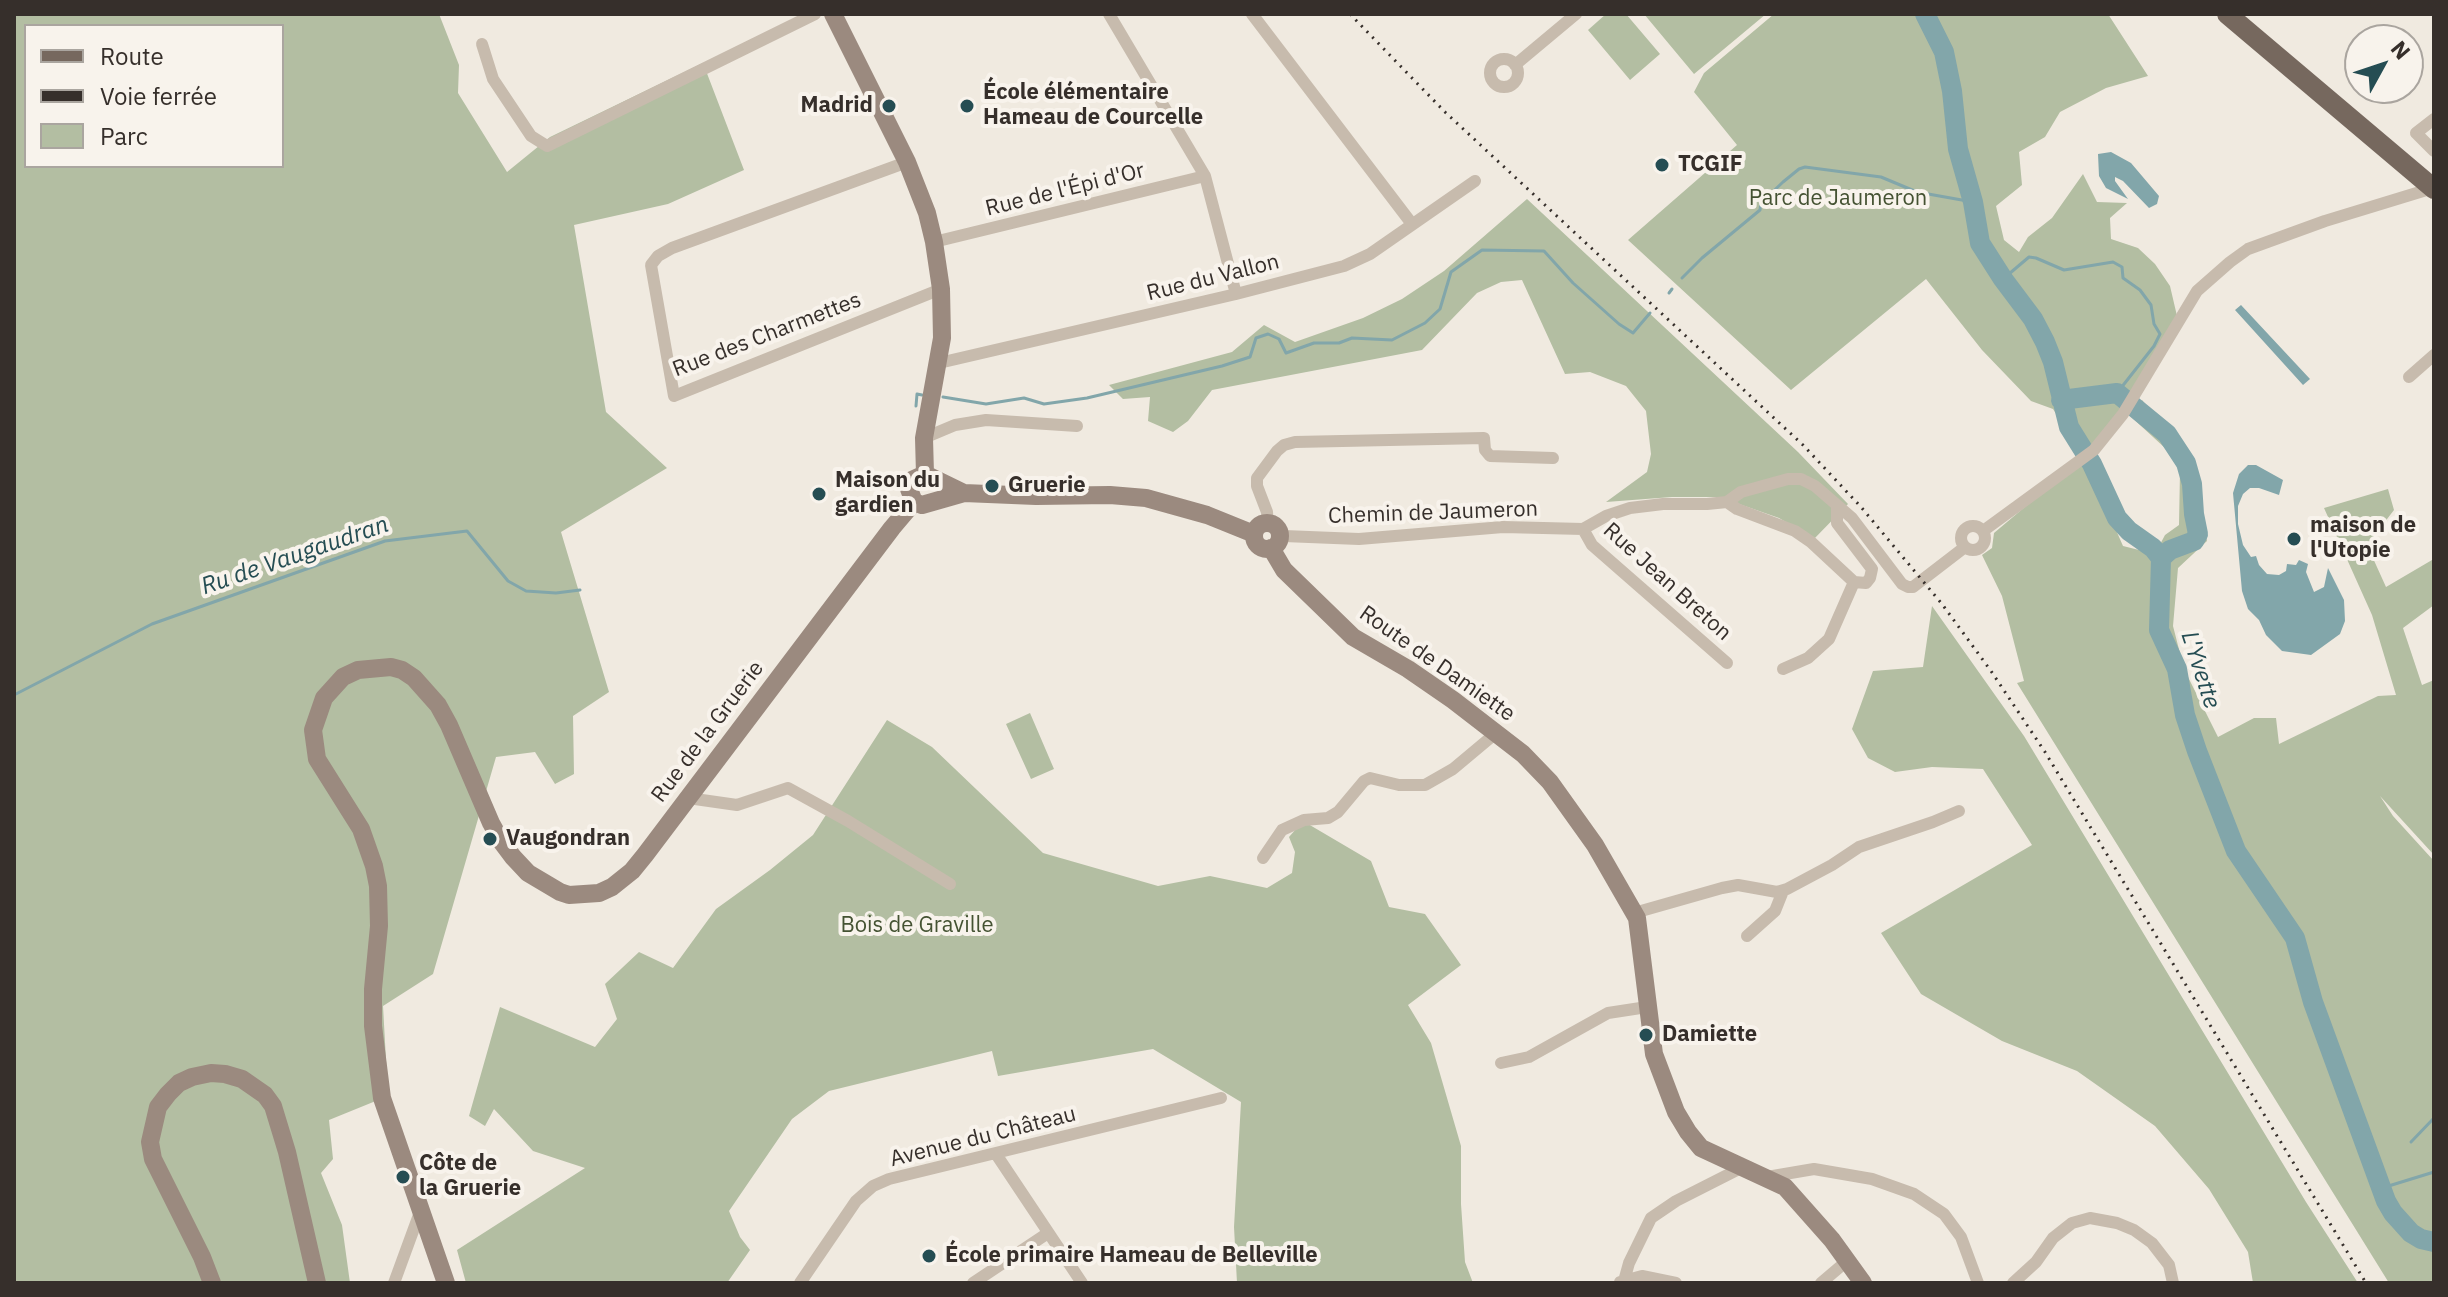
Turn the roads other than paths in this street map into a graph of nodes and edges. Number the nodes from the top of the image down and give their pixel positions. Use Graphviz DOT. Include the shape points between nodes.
graph roads {
  1 [pos="815,14"];
  2 [pos="833,14"];
  3 [pos="1109,14"];
  4 [pos="1252,14"];
  5 [pos="1576,14"];
  6 [pos="2227,14"];
  7 [pos="482,44"];
  8 [pos="1515,65"];
  9 [pos="2434,119"];
  10 [pos="2434,151"];
  11 [pos="907,162"];
  12 [pos="1205,176"];
  13 [pos="1475,181"];
  14 [pos="2433,189"];
  15 [pos="1412,224"];
  16 [pos="934,242"];
  17 [pos="941,289"];
  18 [pos="1236,294"];
  19 [pos="2434,355"];
  20 [pos="939,363"];
  21 [pos="2409,377"];
  22 [pos="1077,426"];
  23 [pos="924,438"];
  24 [pos="1553,458"];
  25 [pos="930,477"];
  26 [pos="964,493"];
  27 [pos="1727,502"];
  28 [pos="923,503"];
  29 [pos="1837,506"];
  30 [pos="1583,529"];
  31 [pos="1268,536"];
  32 [pos="1854,582"];
  33 [pos="1727,663"];
  34 [pos="1783,669"];
  35 [pos="1496,733"];
  36 [pos="688,798"];
  37 [pos="1959,811"];
  38 [pos="1263,858"];
  39 [pos="950,884"];
  40 [pos="1783,891"];
  41 [pos="1634,913"];
  42 [pos="1747,936"];
  43 [pos="1647,1007"];
  44 [pos="1501,1063"];
  45 [pos="1221,1098"];
  46 [pos="996,1154"];
  47 [pos="1743,1167"];
  48 [pos="1767,1177"];
  49 [pos="420,1212"];
  50 [pos="1048,1233"];
  51 [pos="1848,1260"];
  52 [pos="1621,1282"];
  53 [pos="212,1283"];
  54 [pos="317,1283"];
  55 [pos="394,1283"];
  56 [pos="446,1283"];
  57 [pos="800,1283"];
  58 [pos="973,1283"];
  59 [pos="1082,1283"];
  60 [pos="1676,1283"];
  61 [pos="1821,1283"];
  62 [pos="1863,1283"];
  63 [pos="1978,1283"];
  64 [pos="2013,1283"];
  65 [pos="2173,1283"];
  1 -- 7 [label="street" via="547,146 531,136 493,79"];
  2 -- 11 [label="street"];
  3 -- 12 [label="street"];
  4 -- 15 [label="street"];
  5 -- 8 [label="street"];
  6 -- 14 [label="main road"];
  9 -- 10 [label="street" via="2416,133"];
  11 -- 16 [label="street"];
  11 -- 17 [label="street, Rue des Charmettes" via="658,256 651,265 674,396"];
  12 -- 16 [label="street, Rue de l'Épi d'Or"];
  12 -- 18 [label="street"];
  13 -- 15 [label="street, Rue du Vallon"];
  14 -- 29 [label="street, Chemin de Jaumeron" via="2325,221 2248,249 2230,262 2197,291 2133,399 2094,450 1983,531 1980,548 1965,547 1913,587 1902,584"];
  15 -- 18 [label="street, Rue du Vallon" via="1344,266"];
  16 -- 17 [label="street"];
  17 -- 20 [label="street"];
  18 -- 20 [label="street, Rue du Vallon"];
  19 -- 21 [label="street"];
  20 -- 23 [label="street"];
  22 -- 23 [label="street" via="986,420"];
  23 -- 25 [label="street"];
  24 -- 31 [label="street" via="1490,456 1484,438 1284,445 1257,478"];
  25 -- 26 [label="street"];
  25 -- 28 [label="street" via="939,492"];
  25 -- 28 [label="street" via="916,477 910,484 909,494"];
  26 -- 28 [label="street"];
  26 -- 31 [label="street" via="1146,498"];
  27 -- 29 [label="street, Chemin de Jaumeron" via="1751,488 1801,479"];
  27 -- 30 [label="street, Chemin de Jaumeron" via="1630,508"];
  27 -- 32 [label="street, Chemin de Jaumeron" via="1795,531"];
  28 -- 36 [label="street, Rue de la Gruerie" via="892,528"];
  29 -- 32 [label="street" via="1837,523 1872,569 1866,583"];
  30 -- 31 [label="street, Chemin de Jaumeron" via="1503,527 1359,539"];
  30 -- 33 [label="street, Rue Jean Breton" via="1592,545"];
  31 -- 35 [label="street, Route de Damiette" via="1284,570 1353,637 1408,669"];
  32 -- 34 [label="street" via="1829,639 1808,658"];
  35 -- 38 [label="street" via="1425,785 1364,781 1328,818 1304,820 1282,830"];
  35 -- 41 [label="street, Route de Damiette" via="1550,782"];
  36 -- 39 [label="street" via="737,805 788,788"];
  36 -- 49 [label="street, Rue de la Gruerie" via="632,871 599,893 569,895 528,873 501,841 449,725 414,678 391,667 358,670 343,677 324,698 313,730 317,759 361,829 374,866 380,908 373,989 377,1069"];
  37 -- 40 [label="street" via="1859,847"];
  40 -- 41 [label="street" via="1738,885"];
  40 -- 42 [label="street" via="1775,911"];
  41 -- 43 [label="street, Route de Damiette"];
  43 -- 44 [label="street" via="1608,1013 1529,1057"];
  43 -- 47 [label="street, Route de Damiette" via="1654,1054 1682,1122 1701,1148"];
  45 -- 46 [label="street, Avenue du Château"];
  46 -- 50 [label="street"];
  46 -- 57 [label="street, Avenue du Château" via="873,1186 856,1201"];
  47 -- 48 [label="street, Route de Damiette"];
  47 -- 52 [label="street" via="1651,1218"];
  48 -- 51 [label="street, Route de Damiette" via="1798,1200"];
  48 -- 63 [label="street" via="1814,1169 1872,1179 1914,1194 1944,1214 1961,1237"];
  49 -- 55 [label="street"];
  49 -- 56 [label="street, Rue de la Gruerie"];
  50 -- 58 [label="street"];
  50 -- 59 [label="street"];
  51 -- 61 [label="street"];
  51 -- 62 [label="street, Route de Damiette"];
  52 -- 60 [label="street" via="1642,1276"];
  53 -- 54 [label="street" via="150,1142 158,1107 168,1094 179,1083 211,1073 242,1079 273,1106"];
  64 -- 65 [label="street" via="2053,1238 2072,1223 2090,1218 2117,1223 2152,1243 2169,1265"];
}
